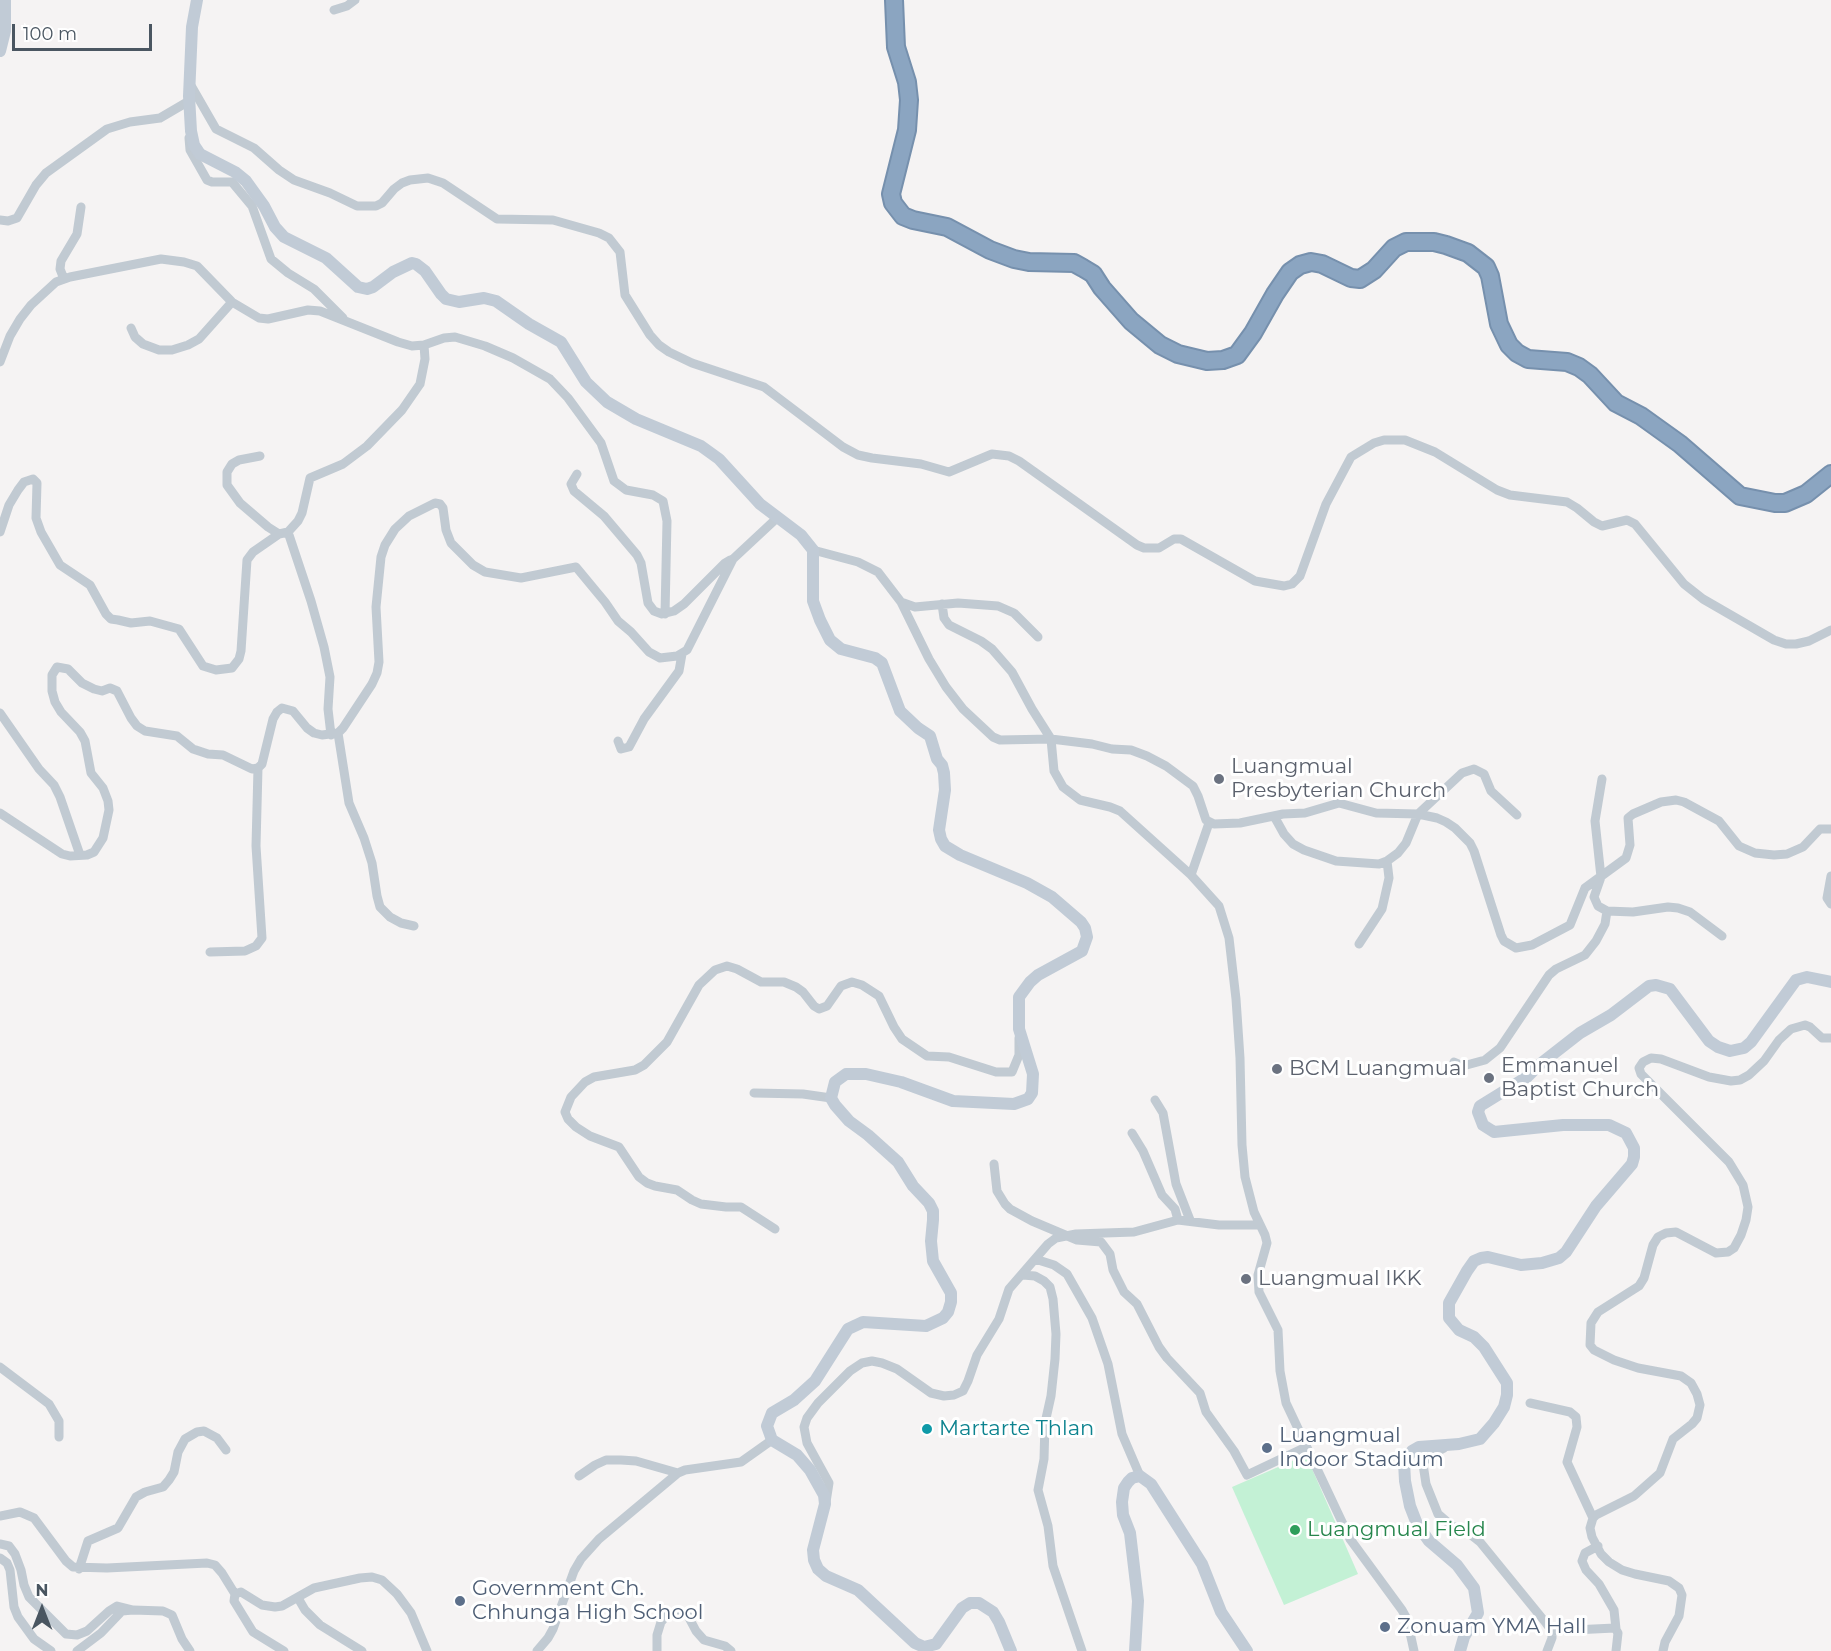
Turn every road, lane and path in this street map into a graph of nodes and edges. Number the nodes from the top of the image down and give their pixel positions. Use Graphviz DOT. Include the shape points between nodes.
graph roads {
  1 [pos="5,0"];
  2 [pos="197,0"];
  3 [pos="355,0"];
  4 [pos="894,0"];
  5 [pos="334,10"];
  6 [pos="0,51"];
  7 [pos="189,82"];
  8 [pos="189,100"];
  9 [pos="191,131"];
  10 [pos="81,207"];
  11 [pos="0,220"];
  12 [pos="64,279"];
  13 [pos="232,302"];
  14 [pos="347,322"];
  15 [pos="131,328"];
  16 [pos="424,345"];
  17 [pos="0,362"];
  18 [pos="260,456"];
  19 [pos="577,474"];
  20 [pos="1831,474"];
  21 [pos="777,518"];
  22 [pos="0,532"];
  23 [pos="283,533"];
  24 [pos="813,550"];
  25 [pos="733,559"];
  26 [pos="901,602"];
  27 [pos="942,604"];
  28 [pos="665,614"];
  29 [pos="1831,630"];
  30 [pos="1038,637"];
  31 [pos="682,654"];
  32 [pos="0,713"];
  33 [pos="334,734"];
  34 [pos="1051,739"];
  35 [pos="618,741"];
  36 [pos="258,768"];
  37 [pos="1602,779"];
  38 [pos="0,813"];
  39 [pos="1418,814"];
  40 [pos="1517,814"];
  41 [pos="1274,816"];
  42 [pos="1209,823"];
  43 [pos="1831,829"];
  44 [pos="80,855"];
  45 [pos="1388,861"];
  46 [pos="1191,875"];
  47 [pos="1600,876"];
  48 [pos="1831,876"];
  49 [pos="1831,904"];
  50 [pos="1606,911"];
  51 [pos="414,926"];
  52 [pos="1722,936"];
  53 [pos="1359,944"];
  54 [pos="210,952"];
  55 [pos="1831,982"];
  56 [pos="1019,1029"];
  57 [pos="1831,1038"];
  58 [pos="1454,1062"];
  59 [pos="754,1094"];
  60 [pos="831,1098"];
  61 [pos="1155,1100"];
  62 [pos="1132,1132"];
  63 [pos="994,1164"];
  64 [pos="1178,1220"];
  65 [pos="1190,1220"];
  66 [pos="1260,1225"];
  67 [pos="775,1229"];
  68 [pos="1066,1234"];
  69 [pos="1035,1259"];
  70 [pos="1023,1275"];
  71 [pos="0,1367"];
  72 [pos="1530,1403"];
  73 [pos="59,1437"];
  74 [pos="772,1440"];
  75 [pos="1449,1445"];
  76 [pos="1306,1447"];
  77 [pos="226,1450"];
  78 [pos="678,1473"];
  79 [pos="579,1476"];
  80 [pos="1140,1476"];
  81 [pos="825,1504"];
  82 [pos="0,1516"];
  83 [pos="1593,1518"];
  84 [pos="0,1544"];
  85 [pos="1598,1546"];
  86 [pos="0,1558"];
  87 [pos="79,1569"];
  88 [pos="235,1594"];
  89 [pos="298,1598"];
  90 [pos="133,1610"];
  91 [pos="1616,1629"];
  92 [pos="1552,1630"];
  93 [pos="51,1651"];
  94 [pos="77,1651"];
  95 [pos="190,1651"];
  96 [pos="284,1651"];
  97 [pos="362,1651"];
  98 [pos="427,1651"];
  99 [pos="537,1651"];
  100 [pos="657,1651"];
  101 [pos="731,1651"];
  102 [pos="1011,1651"];
  103 [pos="1082,1651"];
  104 [pos="1135,1651"];
  105 [pos="1247,1651"];
  106 [pos="1414,1651"];
  107 [pos="1460,1651"];
  108 [pos="1547,1651"];
  109 [pos="1616,1651"];
  110 [pos="1663,1651"];
  1 -- 6 [label="street" via="5,31"];
  2 -- 7 [label="street"];
  3 -- 5 [label="street"];
  4 -- 20 [label="highway" via="896,47 909,100 907,130 891,194 903,216 947,227 1014,259 1074,263 1093,274 1131,321 1160,345 1207,361 1238,355 1275,294 1299,265 1322,264 1360,279 1406,242 1446,245 1468,253 1486,267 1501,330 1517,353 1528,359 1567,362 1579,367 1616,403 1680,444 1740,496 1785,503 1806,494"];
  7 -- 8 [label="street"];
  7 -- 29 [label="street" via="216,129 254,148 294,180 357,206 376,206 402,183 428,178 450,187 496,219 553,220 609,238 620,252 626,295 659,345 692,363 764,387 858,455 949,472 992,454 1009,456 1137,545 1159,548 1181,539 1255,581 1284,586 1300,576 1326,504 1351,457 1374,443 1405,440 1435,452 1510,495 1567,502 1602,526 1627,520 1635,524 1684,584 1774,640 1796,644"];
  8 -- 9 [label="street"];
  8 -- 11 [label="street" via="160,118 107,129 46,173 16,218"];
  9 -- 14 [label="street" via="190,150 205,178 212,182 229,181 240,189 256,212 271,259 314,289"];
  9 -- 21 [label="street" via="194,145 204,157 246,181 284,237 326,258 358,286 373,287 412,263 425,271 446,299 496,301 561,342 586,382 607,402 712,452"];
  10 -- 12 [label="street" via="76,234 61,261"];
  12 -- 13 [label="street" via="173,260 197,266"];
  12 -- 17 [label="street" via="50,286 20,319"];
  13 -- 14 [label="street" via="259,318 308,310"];
  13 -- 15 [label="street" via="199,339 172,350 143,344"];
  14 -- 16 [label="street" via="398,342"];
  16 -- 23 [label="street" via="424,371 414,395 367,446 343,464 310,478 302,513"];
  16 -- 28 [label="street" via="454,337 470,341 513,358 550,379 602,443 614,481 626,490 663,501 667,521"];
  18 -- 23 [label="street" via="232,464 226,485 268,527"];
  19 -- 28 [label="street" via="571,487 604,516 638,555 648,603 654,611"];
  21 -- 24 [label="street" via="801,535"];
  21 -- 25 [label="street"];
  22 -- 23 [label="street" via="18,490 33,479 37,483 36,518 41,532 60,566 90,585 106,614 111,619 150,621 179,629 203,666 222,670 232,668 241,651 247,560"];
  23 -- 33 [label="street" via="311,601 324,647 330,677 328,709"];
  24 -- 26 [label="street" via="870,567"];
  24 -- 56 [label="street" via="813,601 830,639 841,649 882,663 900,711 930,735 944,773 939,830 945,846 1043,892 1085,928 1087,937 1082,951 1038,975 1019,997"];
  25 -- 28 [label="street" via="725,562 684,604"];
  25 -- 31 [label="street" via="691,644"];
  26 -- 27 [label="street" via="915,607"];
  26 -- 34 [label="street" via="946,687 983,729 1000,740"];
  27 -- 30 [label="street" via="998,606 1014,613"];
  27 -- 34 [label="street" via="949,625 992,649 1012,672"];
  31 -- 33 [label="street" via="660,658 649,652 613,616 576,567 521,578 485,572 473,565 451,543 443,508 435,503 410,516 385,545 376,607 377,673 343,728"];
  31 -- 35 [label="street" via="679,671 644,718 629,747 621,748"];
  32 -- 44 [label="street" via="54,785"];
  33 -- 36 [label="street" via="314,733 293,711 282,708 273,719"];
  33 -- 51 [label="street" via="349,803 372,863 380,907 390,917"];
  34 -- 42 [label="street" via="1131,750 1166,766 1193,786"];
  34 -- 46 [label="street" via="1054,771 1063,787 1080,800 1120,811"];
  36 -- 44 [label="street" via="246,768 223,755 193,749 177,736 145,731 131,718 117,691 94,689 68,669 57,667 52,675 55,702 85,741 91,773 103,788 109,810 99,847"];
  36 -- 54 [label="street" via="256,846 262,938 245,951"];
  37 -- 47 [label="street" via="1594,822"];
  38 -- 44 [label="street" via="62,854"];
  39 -- 40 [label="street" via="1462,773 1474,769 1484,774 1491,790"];
  39 -- 41 [label="street" via="1376,813 1339,803 1305,813"];
  39 -- 45 [label="street" via="1406,843"];
  39 -- 47 [label="street" via="1446,822 1470,843 1501,935 1516,948 1533,945 1570,925 1582,893"];
  41 -- 42 [label="street" via="1240,823"];
  41 -- 45 [label="street" via="1284,834 1304,850 1336,861"];
  42 -- 46 [label="street"];
  43 -- 47 [label="street" via="1820,829 1803,846 1787,854 1755,853 1734,842 1719,821 1684,802 1669,800 1628,818 1629,852"];
  45 -- 53 [label="street" via="1389,878 1382,909"];
  46 -- 66 [label="street" via="1219,906 1227,927 1237,1011 1245,1177"];
  47 -- 50 [label="street" via="1594,897"];
  48 -- 49 [label="street" via="1827,898"];
  50 -- 52 [label="street" via="1678,908 1690,912"];
  50 -- 58 [label="street" via="1605,924 1596,941 1585,955 1549,975 1500,1048 1485,1060 1463,1066"];
  55 -- 75 [label="street" via="1807,977 1796,980 1751,1042 1730,1051 1718,1047 1702,1033 1670,989 1649,986 1580,1033 1527,1077 1480,1106 1483,1125 1494,1132 1609,1125 1626,1133 1634,1157 1558,1258 1521,1265 1481,1258 1474,1261 1463,1277 1449,1303 1449,1318 1484,1347 1507,1383 1507,1395 1504,1407 1480,1439"];
  56 -- 60 [label="street" via="1034,1084 1028,1099 1021,1103 953,1101 901,1082 855,1073 835,1082"];
  56 -- 67 [label="street" via="1019,1055 1012,1072 996,1072 949,1057 927,1056 914,1049 894,1027 879,996 862,985 852,982 841,986 827,1006 819,1009 796,987 784,982 761,982 733,967 721,967 699,985 667,1042 644,1065 594,1077 571,1097 565,1112 568,1119 591,1136 618,1147 647,1183 677,1190 701,1204 741,1207"];
  57 -- 83 [label="street" via="1822,1038 1805,1025 1791,1029 1764,1061 1740,1080 1709,1077 1661,1059 1651,1058 1639,1068 1738,1173 1747,1198 1746,1220 1734,1248 1728,1252 1706,1250 1676,1232 1658,1237 1639,1286 1593,1317 1590,1345 1594,1350 1638,1368 1680,1376 1691,1383 1700,1405 1697,1418 1673,1439 1660,1473 1634,1496"];
  59 -- 60 [label="street"];
  60 -- 74 [label="street" via="841,1113 898,1162 929,1203 933,1211 933,1262 951,1293 951,1302 943,1318 927,1326 863,1322 848,1329 815,1381 772,1413 767,1426"];
  61 -- 65 [label="street" via="1163,1113 1176,1184"];
  62 -- 64 [label="street"];
  63 -- 68 [label="street" via="997,1191 1005,1204 1032,1221"];
  64 -- 65 [label="street"];
  64 -- 68 [label="street" via="1134,1232"];
  65 -- 66 [label="street" via="1219,1226"];
  66 -- 76 [label="street" via="1267,1243 1258,1275 1259,1292 1278,1330 1286,1403"];
  68 -- 69 [label="street" via="1048,1244"];
  68 -- 76 [label="street" via="1077,1240 1101,1242 1110,1254 1124,1292 1137,1304 1167,1358 1200,1393 1206,1412 1247,1474"];
  69 -- 70 [label="street"];
  69 -- 80 [label="street" via="1067,1274 1092,1318 1108,1364 1122,1434"];
  70 -- 81 [label="street" via="1009,1289 999,1319 977,1355 963,1391 944,1396 932,1393 897,1369 872,1361 850,1371 818,1403 804,1427 807,1443 829,1483"];
  70 -- 103 [label="street" via="1044,1281 1053,1299 1055,1359 1038,1490 1053,1566"];
  71 -- 73 [label="street" via="49,1404 59,1421"];
  72 -- 83 [label="street" via="1570,1412 1576,1417 1567,1462"];
  74 -- 78 [label="street" via="741,1462"];
  74 -- 81 [label="street" via="796,1455 810,1470 821,1487"];
  75 -- 92 [label="street" via="1431,1453 1424,1464 1438,1514 1480,1542"];
  75 -- 107 [label="street" via="1419,1447 1412,1451 1403,1468 1417,1524 1430,1542 1457,1564 1474,1588 1478,1613"];
  76 -- 106 [label="street" via="1350,1539 1407,1619"];
  77 -- 87 [label="street" via="217,1438 204,1431 185,1439 169,1480 163,1487 136,1497 118,1528 88,1541"];
  78 -- 79 [label="street" via="636,1461 606,1460"];
  78 -- 99 [label="street" via="599,1539 581,1559 548,1638"];
  80 -- 104 [label="street" via="1128,1482 1122,1502 1137,1592"];
  80 -- 105 [label="street" via="1151,1484 1197,1555 1221,1612"];
  81 -- 102 [label="street" via="813,1550 818,1569 826,1576 858,1590 924,1647 936,1644 962,1608 979,1603 993,1612"];
  82 -- 87 [label="street" via="21,1512 34,1518 66,1561"];
  83 -- 85 [label="street" via="1590,1528"];
  84 -- 90 [label="street" via="9,1546 15,1554 29,1597 66,1634 84,1632 117,1606"];
  85 -- 91 [label="street" via="1585,1553 1583,1566 1614,1610"];
  85 -- 110 [label="street" via="1601,1554 1622,1570 1661,1578 1679,1588 1679,1616"];
  86 -- 93 [label="street" via="10,1570 18,1617 34,1639"];
  87 -- 88 [label="street" via="207,1563 215,1565"];
  88 -- 89 [label="street" via="275,1607"];
  88 -- 96 [label="street" via="234,1601 254,1632"];
  89 -- 97 [label="street" via="320,1625"];
  89 -- 98 [label="street" via="314,1588 372,1577 382,1580 411,1613"];
  90 -- 94 [label="street" via="122,1611"];
  90 -- 95 [label="street" via="172,1615"];
  91 -- 92 [label="street"];
  91 -- 109 [label="street"];
  92 -- 108 [label="street"];
  100 -- 101 [label="street" via="661,1622 680,1611 687,1614 705,1640"];
}
